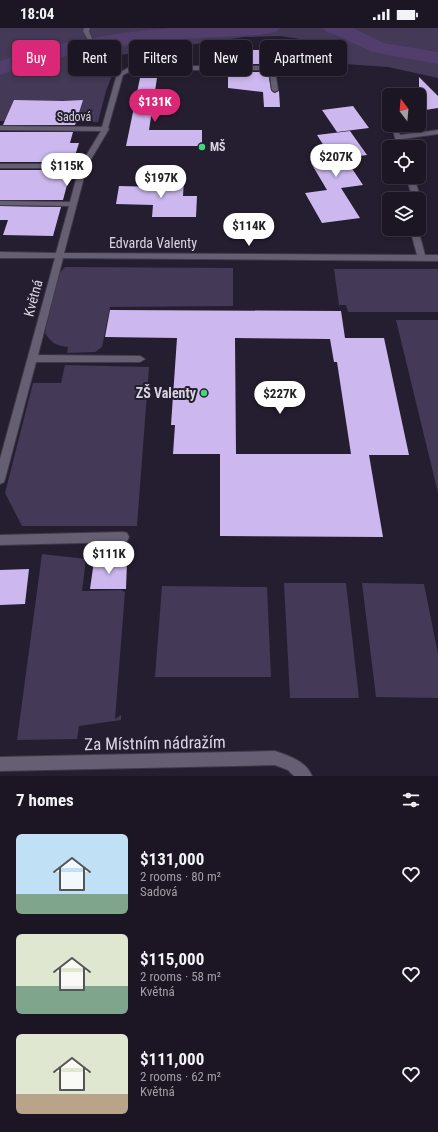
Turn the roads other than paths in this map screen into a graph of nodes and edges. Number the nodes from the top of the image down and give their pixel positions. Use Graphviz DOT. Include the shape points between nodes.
graph roads {
  1 [pos="86,28"];
  2 [pos="91,40"];
  3 [pos="260,68"];
  4 [pos="273,76"];
  5 [pos="274,90"];
  6 [pos="0,128"];
  7 [pos="106,129"];
  8 [pos="396,132"];
  9 [pos="438,132"];
  10 [pos="398,137"];
  11 [pos="399,140"];
  12 [pos="0,166"];
  13 [pos="83,166"];
  14 [pos="0,203"];
  15 [pos="72,204"];
  16 [pos="416,236"];
  17 [pos="0,254"];
  18 [pos="59,255"];
  19 [pos="422,258"];
  20 [pos="438,258"];
  21 [pos="32,358"];
  22 [pos="140,358"];
  23 [pos="0,479"];
  24 [pos="122,537"];
  25 [pos="0,540"];
  26 [pos="0,764"];
  27 [pos="305,776"];
  1 -- 2 [label="street"];
  3 -- 7 [label="street, Sadová" via="130,69 120,74"];
  4 -- 5 [label="street"];
  6 -- 7 [label="street, Sadová"];
  7 -- 13 [label="street, Květná"];
  8 -- 10 [label="street"];
  9 -- 10 [label="street"];
  10 -- 11 [label="street"];
  12 -- 13 [label="street"];
  13 -- 15 [label="street, Květná"];
  14 -- 15 [label="street"];
  15 -- 18 [label="street, Květná"];
  16 -- 19 [label="street"];
  17 -- 18 [label="street, Edvarda Valenty"];
  18 -- 19 [label="street, Edvarda Valenty"];
  18 -- 21 [label="street, Květná"];
  19 -- 20 [label="street, Edvarda Valenty"];
  21 -- 22 [label="street"];
  21 -- 23 [label="street, Květná"];
  24 -- 25 [label="street"];
  26 -- 27 [label="street, Za Místním nádražím" via="275,758 293,765"];
}
